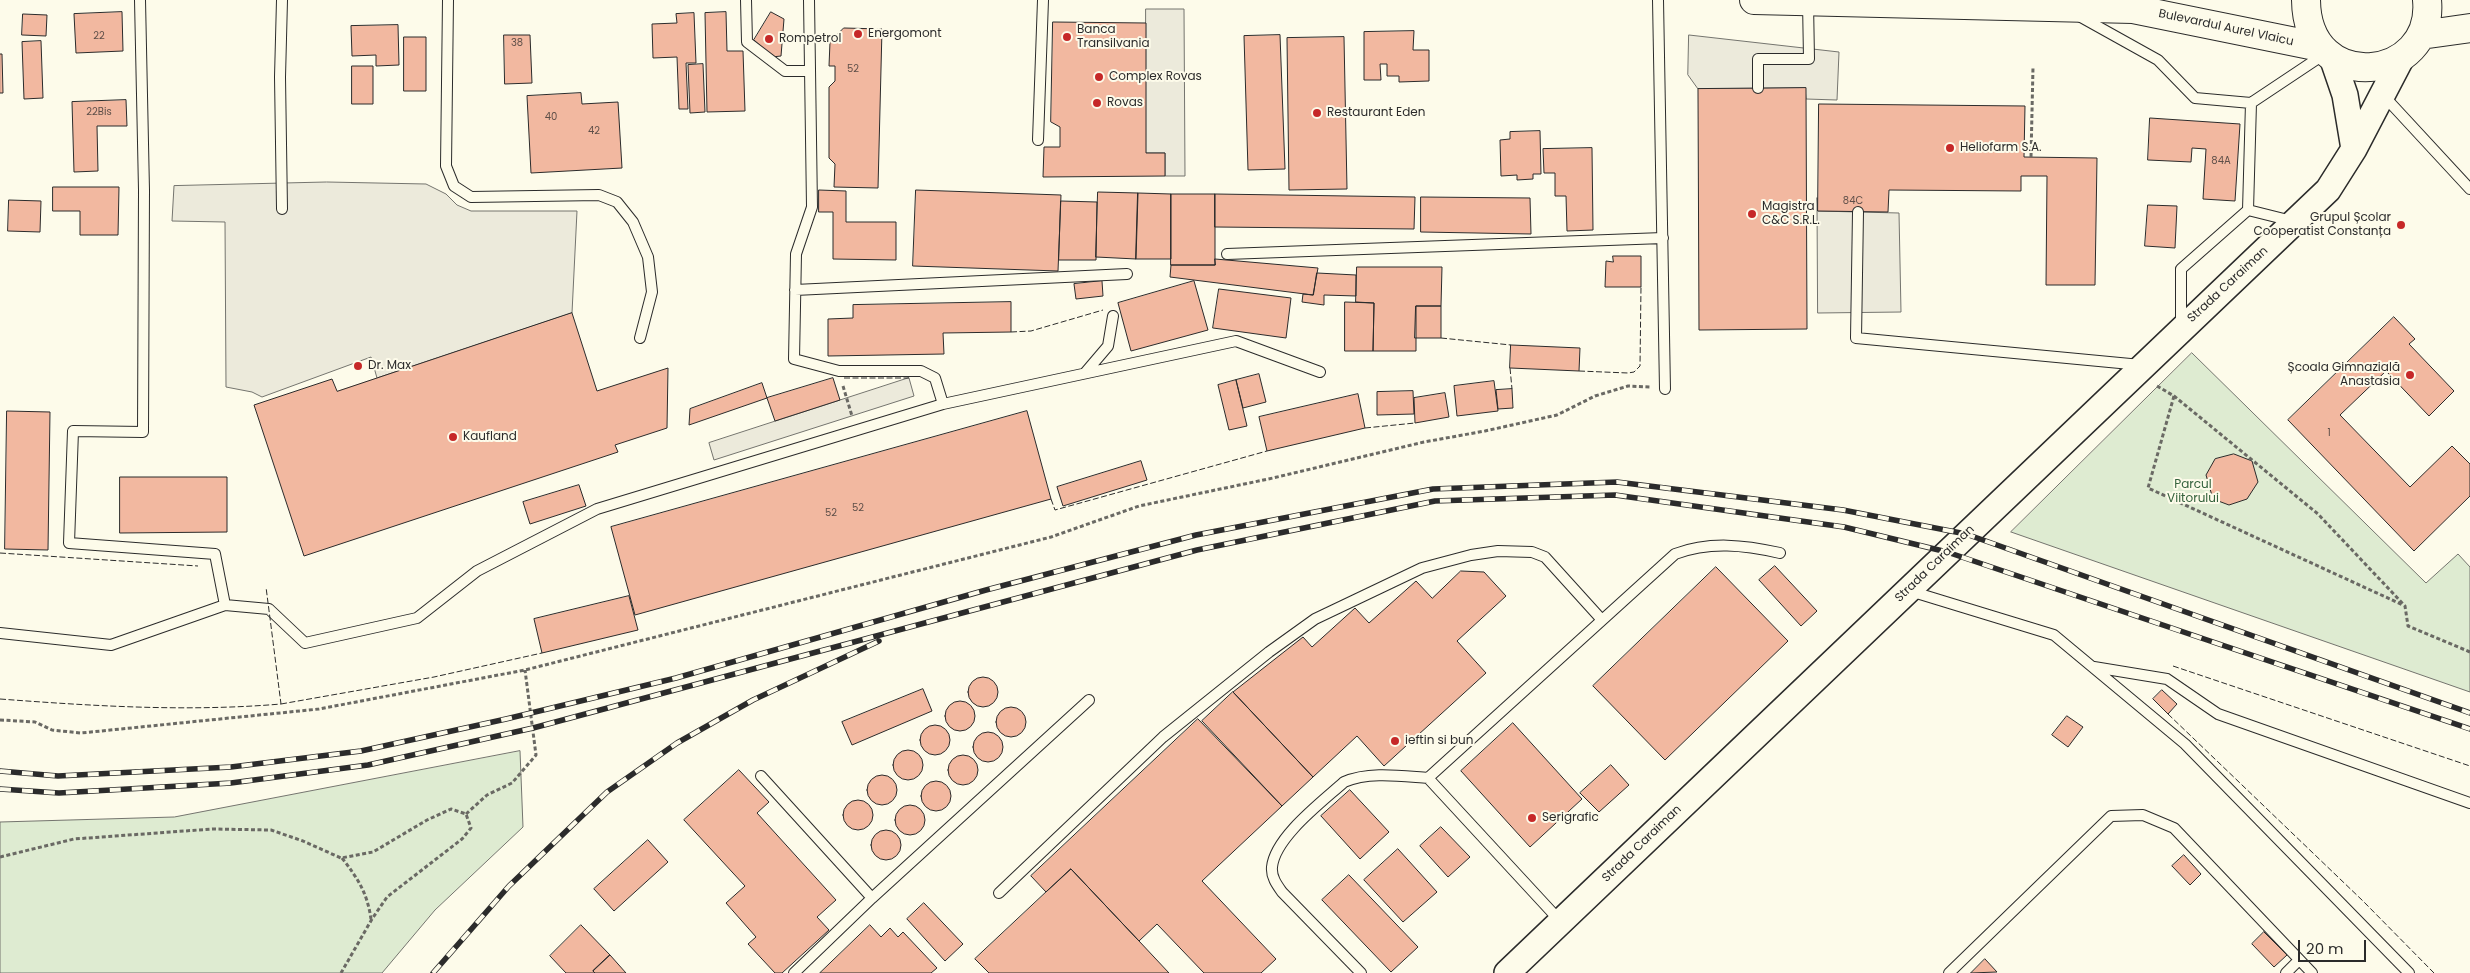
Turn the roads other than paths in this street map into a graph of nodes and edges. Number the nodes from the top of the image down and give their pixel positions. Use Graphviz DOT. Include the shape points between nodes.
graph roads {
  1 [pos="140,0"];
  2 [pos="282,0"];
  3 [pos="448,0"];
  4 [pos="746,0"];
  5 [pos="810,0"];
  6 [pos="1043,0"];
  7 [pos="1658,0"];
  8 [pos="1754,0"];
  9 [pos="2180,0"];
  10 [pos="2306,0"];
  11 [pos="2427,0"];
  12 [pos="1808,1"];
  13 [pos="2063,7"];
  14 [pos="2133,9"];
  15 [pos="2470,28"];
  16 [pos="2421,35"];
  17 [pos="2326,52"];
  18 [pos="2402,57"];
  19 [pos="810,71"];
  20 [pos="1758,88"];
  21 [pos="2382,94"];
  22 [pos="2251,103"];
  23 [pos="1038,140"];
  24 [pos="2354,149"];
  25 [pos="2470,188"];
  26 [pos="282,209"];
  27 [pos="2248,210"];
  28 [pos="1858,212"];
  29 [pos="2296,222"];
  30 [pos="1664,238"];
  31 [pos="1227,254"];
  32 [pos="1127,274"];
  33 [pos="795,290"];
  34 [pos="1114,316"];
  35 [pos="2181,330"];
  36 [pos="640,338"];
  37 [pos="2139,370"];
  38 [pos="1320,372"];
  39 [pos="1085,373"];
  40 [pos="1665,389"];
  41 [pos="942,404"];
  42 [pos="1780,553"];
  43 [pos="1908,590"];
  44 [pos="225,605"];
  45 [pos="1602,620"];
  46 [pos="0,634"];
  47 [pos="2092,667"];
  48 [pos="1089,700"];
  49 [pos="760,776"];
  50 [pos="1428,778"];
  51 [pos="2470,803"];
  52 [pos="999,893"];
  53 [pos="872,898"];
  54 [pos="1560,922"];
  55 [pos="2299,960"];
  56 [pos="794,973"];
  57 [pos="1361,973"];
  58 [pos="1507,973"];
  59 [pos="1949,973"];
  60 [pos="2286,973"];
  61 [pos="2312,973"];
  62 [pos="2410,973"];
  1 -- 44 [label="lane" via="144,190 143,432 73,432 69,543 215,554"];
  2 -- 26 [label="lane"];
  3 -- 36 [label="lane" via="446,166 454,186 471,197 599,195 617,202 633,222 648,257 652,292"];
  4 -- 19 [label="lane" via="747,42 786,71"];
  5 -- 19 [label="lane"];
  6 -- 23 [label="lane"];
  7 -- 30 [label="lane"];
  8 -- 12 [label="main road, Bulevardul Aurel Vlaicu"];
  9 -- 14 [label="main road, Bulevardul Aurel Vlaicu"];
  10 -- 17 [label="main road" via="2310,29"];
  11 -- 16 [label="main road" via="2428,11"];
  12 -- 13 [label="main road, Bulevardul Aurel Vlaicu"];
  12 -- 20 [label="lane" via="1809,59 1758,59"];
  13 -- 14 [label="main road, Bulevardul Aurel Vlaicu"];
  13 -- 22 [label="lane" via="2158,60 2195,98"];
  14 -- 17 [label="main road, Bulevardul Aurel Vlaicu"];
  15 -- 16 [label="main road"];
  16 -- 18 [label="main road"];
  17 -- 18 [label="main road, Bulevardul Aurel Vlaicu" via="2343,63 2363,68 2381,66"];
  17 -- 22 [label="lane"];
  17 -- 24 [label="street" via="2345,95"];
  18 -- 21 [label="street, Strada Caraiman"];
  19 -- 33 [label="lane" via="812,207 796,254"];
  21 -- 24 [label="street, Strada Caraiman"];
  21 -- 25 [label="lane"];
  22 -- 27 [label="lane"];
  24 -- 29 [label="street, Strada Caraiman" via="2328,190"];
  27 -- 29 [label="lane"];
  27 -- 35 [label="lane" via="2181,269"];
  28 -- 37 [label="lane" via="1856,338"];
  29 -- 35 [label="street, Strada Caraiman"];
  30 -- 31 [label="lane"];
  30 -- 40 [label="lane"];
  32 -- 33 [label="lane"];
  33 -- 41 [label="lane" via="794,359 839,371 921,371 935,378"];
  34 -- 39 [label="lane" via="1108,346"];
  35 -- 37 [label="street, Strada Caraiman"];
  37 -- 43 [label="street, Strada Caraiman"];
  38 -- 39 [label="lane" via="1236,341"];
  39 -- 41 [label="lane"];
  41 -- 44 [label="lane" via="597,509 477,571 417,618 305,642 268,608"];
  42 -- 45 [label="lane" via="1712,544 1675,554"];
  43 -- 47 [label="lane" via="2054,635"];
  43 -- 54 [label="street, Strada Caraiman"];
  44 -- 46 [label="lane" via="111,645"];
  45 -- 50 [label="lane"];
  45 -- 52 [label="lane" via="1545,557 1532,552 1498,551 1422,568 1316,620 1269,652 1163,737"];
  47 -- 51 [label="lane" via="2167,679 2218,714"];
  47 -- 62 [label="lane" via="2185,744"];
  48 -- 53 [label="lane"];
  49 -- 53 [label="lane"];
  50 -- 54 [label="lane"];
  50 -- 57 [label="lane" via="1356,776 1344,782 1284,838 1276,853 1273,878 1282,892"];
  53 -- 56 [label="lane"];
  54 -- 58 [label="street, Strada Caraiman"];
  55 -- 59 [label="lane" via="2174,828 2143,815 2111,816"];
  55 -- 60 [label="lane"];
  55 -- 61 [label="lane"];
}
